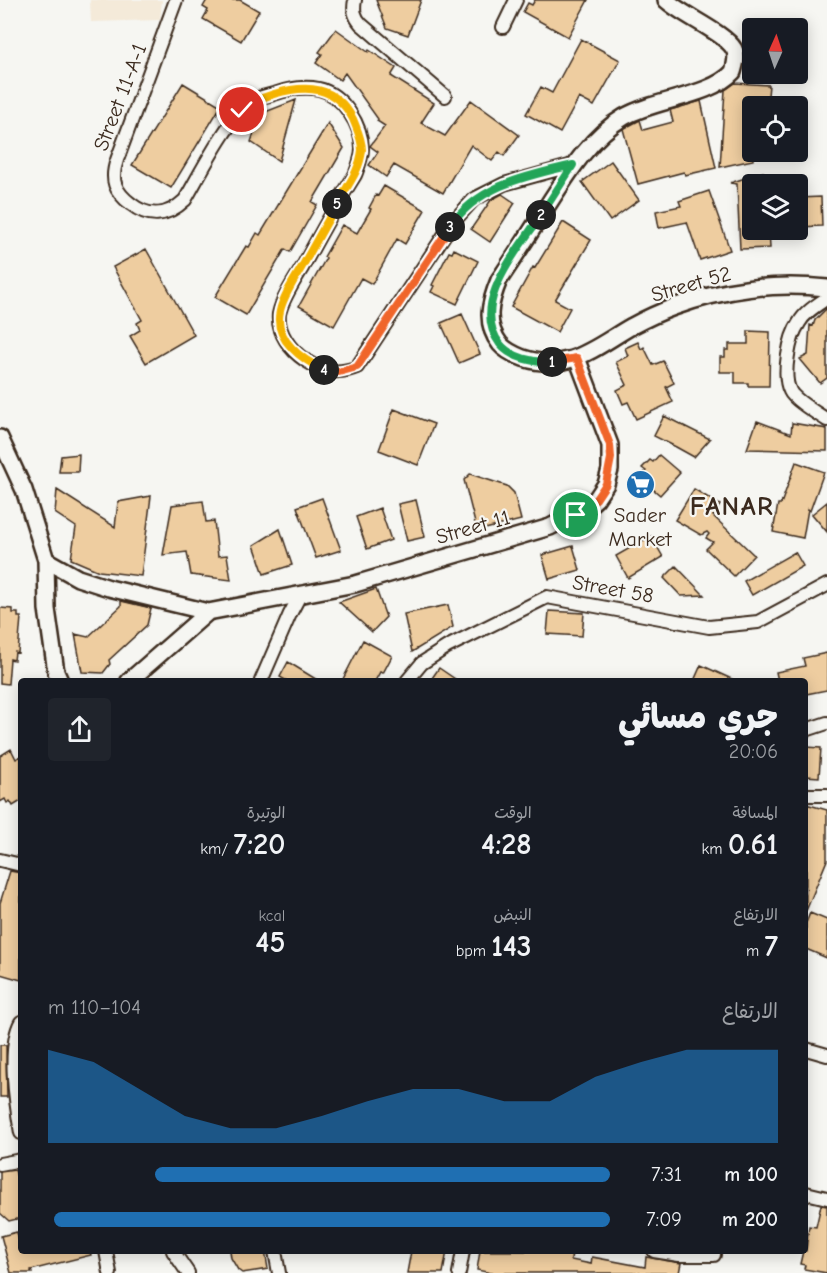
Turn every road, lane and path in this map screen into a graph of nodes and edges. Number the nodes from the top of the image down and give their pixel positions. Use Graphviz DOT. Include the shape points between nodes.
graph roads {
  1 [pos="176,0"];
  2 [pos="355,0"];
  3 [pos="516,0"];
  4 [pos="666,0"];
  5 [pos="503,27"];
  6 [pos="445,96"];
  7 [pos="573,165"];
  8 [pos="827,288"];
  9 [pos="827,298"];
  10 [pos="577,358"];
  11 [pos="827,420"];
  12 [pos="0,438"];
  13 [pos="46,560"];
  14 [pos="827,585"];
  15 [pos="300,595"];
  16 [pos="208,612"];
  17 [pos="59,678"];
  18 [pos="132,678"];
  19 [pos="262,678"];
  20 [pos="410,678"];
  21 [pos="827,723"];
  22 [pos="808,729"];
  23 [pos="808,795"];
  24 [pos="827,795"];
  25 [pos="0,860"];
  26 [pos="18,864"];
  27 [pos="18,1028"];
  28 [pos="808,1050"];
  29 [pos="827,1055"];
  30 [pos="18,1106"];
  31 [pos="18,1161"];
  32 [pos="0,1164"];
  33 [pos="808,1193"];
  34 [pos="827,1198"];
  35 [pos="107,1254"];
  36 [pos="175,1254"];
  37 [pos="276,1254"];
  38 [pos="462,1254"];
  39 [pos="680,1254"];
  40 [pos="714,1254"];
  41 [pos="110,1273"];
  42 [pos="188,1273"];
  43 [pos="279,1273"];
  44 [pos="459,1273"];
  1 -- 7 [label="street, Street 11-A-1" via="117,160 113,182 122,198 140,211 163,214 185,200 218,142 252,101 288,89 306,88 321,89 336,98 348,110 361,137 360,161 356,175 279,312 284,339 303,359 327,371 357,367 453,222 474,199 504,184"];
  2 -- 6 [label="street" via="353,9 361,24"];
  3 -- 5 [label="street"];
  4 -- 7 [label="street" via="734,49 733,72 710,87 625,117 604,131"];
  7 -- 10 [label="street" via="500,280 489,315 496,339 514,354 542,362"];
  8 -- 10 [label="street, Street 52" via="768,286 721,293 674,307 634,325"];
  9 -- 11 [label="street" via="798,323 787,380 791,393"];
  10 -- 15 [label="street, Street 11" via="610,445 611,458 606,484 586,508 550,527 355,584"];
  12 -- 13 [label="street" via="24,490"];
  13 -- 16 [label="street" via="88,581"];
  13 -- 17 [label="street" via="47,609"];
  14 -- 20 [label="street, Street 58" via="758,622 709,627 547,597 447,647 422,663"];
  15 -- 16 [label="street, Street 11"];
  15 -- 19 [label="street"];
  16 -- 18 [label="street"];
  21 -- 22 [label="street"];
  23 -- 24 [label="street"];
  25 -- 26 [label="street"];
  27 -- 30 [label="street" via="12,1051"];
  28 -- 29 [label="street"];
  31 -- 32 [label="street"];
  33 -- 34 [label="street"];
  35 -- 41 [label="street"];
  36 -- 42 [label="street"];
  37 -- 43 [label="street"];
  38 -- 44 [label="street"];
  39 -- 40 [label="street"];
}
